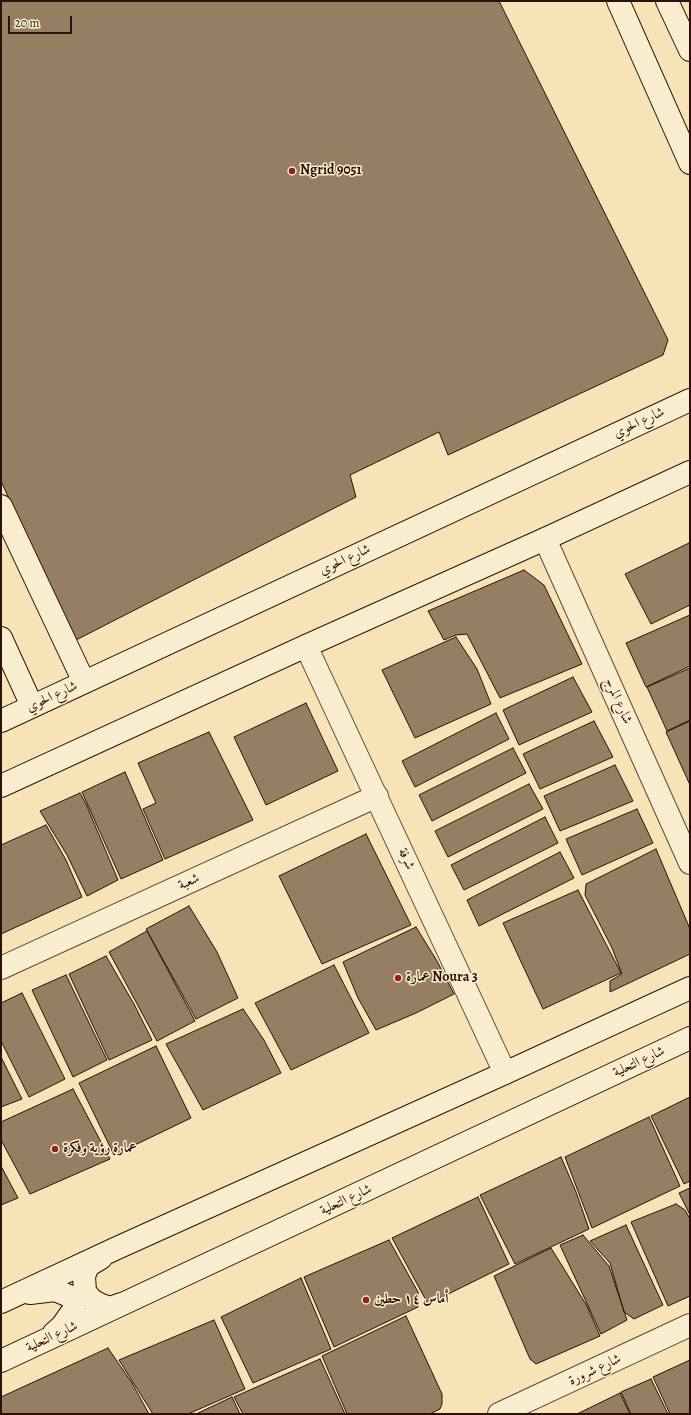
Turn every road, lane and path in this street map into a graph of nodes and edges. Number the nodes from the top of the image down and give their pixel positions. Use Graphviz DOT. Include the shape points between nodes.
graph roads {
  1 [pos="618,1"];
  2 [pos="667,1"];
  3 [pos="690,50"];
  4 [pos="690,163"];
  5 [pos="690,400"];
  6 [pos="690,414"];
  7 [pos="658,415"];
  8 [pos="690,472"];
  9 [pos="1,506"];
  10 [pos="545,539"];
  11 [pos="1,638"];
  12 [pos="306,646"];
  13 [pos="84,682"];
  14 [pos="32,706"];
  15 [pos="1,721"];
  16 [pos="1,786"];
  17 [pos="377,796"];
  18 [pos="690,863"];
  19 [pos="1,968"];
  20 [pos="690,988"];
  21 [pos="690,1038"];
  22 [pos="506,1073"];
  23 [pos="117,1248"];
  24 [pos="141,1296"];
  25 [pos="8,1298"];
  26 [pos="690,1325"];
  27 [pos="40,1343"];
  28 [pos="1,1361"];
  29 [pos="499,1414"];
  1 -- 4 [label="street"];
  2 -- 3 [label="street"];
  5 -- 7 [label="street, شارع الحوي"];
  6 -- 7 [label="street" via="679,412"];
  7 -- 13 [label="street, شارع الحوي"];
  8 -- 10 [label="street"];
  9 -- 13 [label="street"];
  10 -- 12 [label="street"];
  10 -- 18 [label="street, شارع المرج"];
  11 -- 14 [label="street"];
  12 -- 16 [label="street"];
  12 -- 17 [label="street, شرفة"];
  13 -- 14 [label="street, شارع الحوي"];
  14 -- 15 [label="street, شارع الحوي"];
  17 -- 19 [label="street, شعبة"];
  17 -- 22 [label="street, شرفة"];
  20 -- 22 [label="street"];
  21 -- 24 [label="street, شارع التحلية"];
  22 -- 23 [label="street"];
  23 -- 24 [label="street" via="88,1266 84,1276 85,1292 92,1300 110,1308"];
  23 -- 25 [label="street"];
  24 -- 27 [label="street, شارع التحلية"];
  25 -- 27 [label="street" via="55,1290 74,1300 74,1309 62,1326"];
  26 -- 29 [label="street, شارع شرورة"];
  27 -- 28 [label="street, شارع التحلية"];
}
